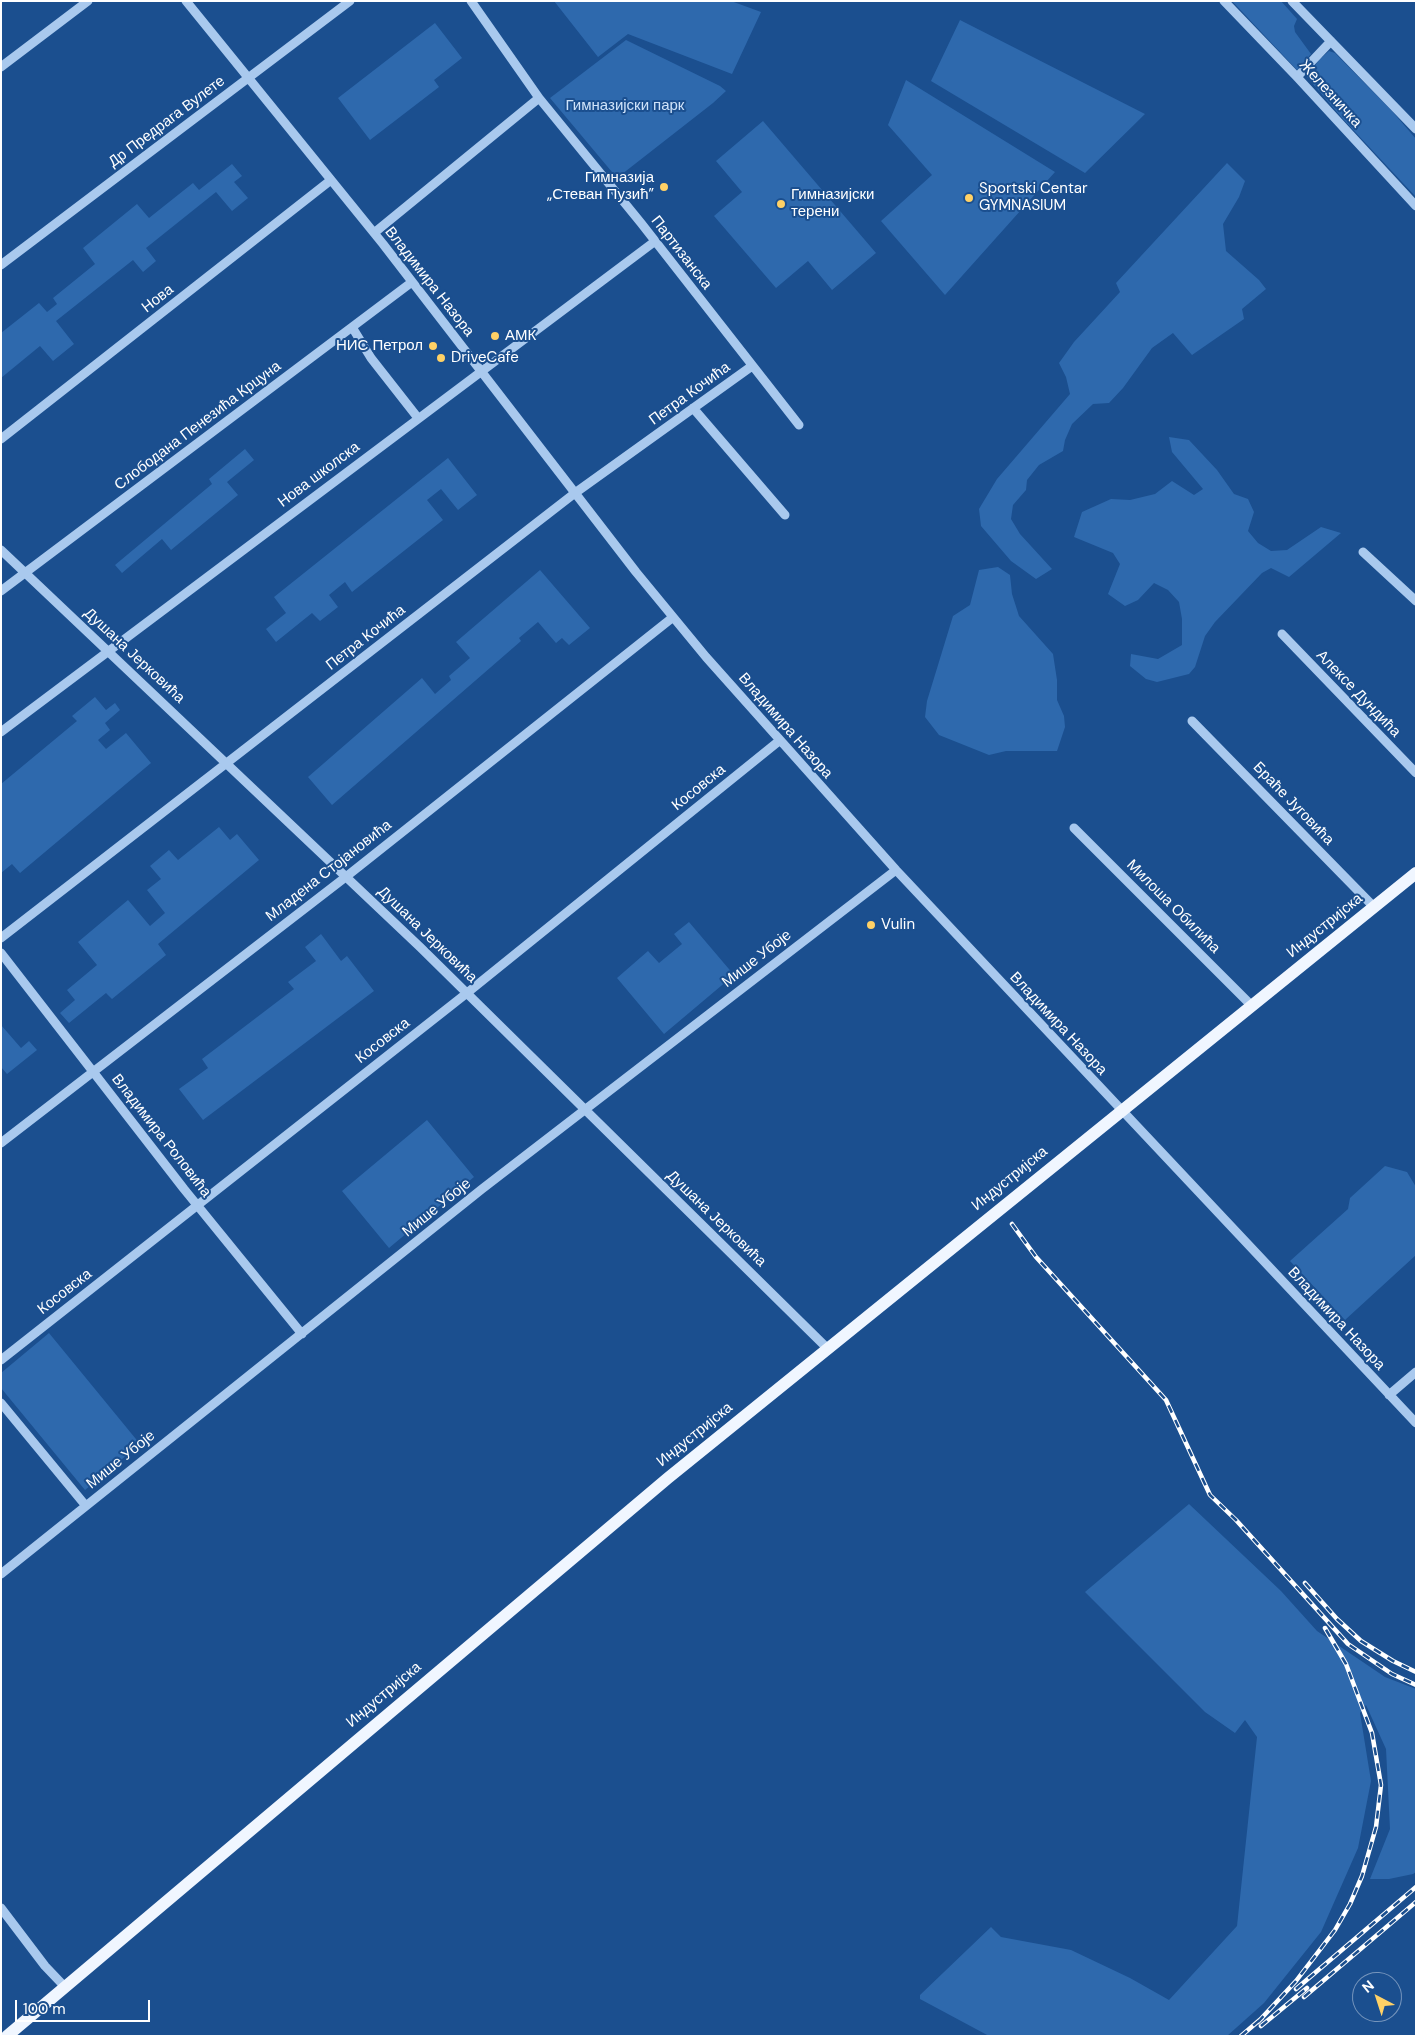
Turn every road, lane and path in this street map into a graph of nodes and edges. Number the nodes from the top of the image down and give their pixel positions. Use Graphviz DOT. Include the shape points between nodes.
graph roads {
  1 [pos="88,1"];
  2 [pos="186,1"];
  3 [pos="350,1"];
  4 [pos="471,1"];
  5 [pos="1224,1"];
  6 [pos="1292,1"];
  7 [pos="1332,41"];
  8 [pos="1,67"];
  9 [pos="1298,77"];
  10 [pos="248,78"];
  11 [pos="539,98"];
  12 [pos="1416,129"];
  13 [pos="331,180"];
  14 [pos="1416,206"];
  15 [pos="374,233"];
  16 [pos="654,242"];
  17 [pos="1,265"];
  18 [pos="412,282"];
  19 [pos="352,327"];
  20 [pos="752,366"];
  21 [pos="481,372"];
  22 [pos="693,408"];
  23 [pos="418,418"];
  24 [pos="799,425"];
  25 [pos="1,439"];
  26 [pos="574,493"];
  27 [pos="785,515"];
  28 [pos="1,550"];
  29 [pos="1363,552"];
  30 [pos="26,573"];
  31 [pos="1,591"];
  32 [pos="1416,601"];
  33 [pos="672,618"];
  34 [pos="1282,634"];
  35 [pos="110,652"];
  36 [pos="1192,721"];
  37 [pos="1,732"];
  38 [pos="779,740"];
  39 [pos="228,764"];
  40 [pos="1416,773"];
  41 [pos="1074,828"];
  42 [pos="896,870"];
  43 [pos="1416,873"];
  44 [pos="347,876"];
  45 [pos="1374,907"];
  46 [pos="1,938"];
  47 [pos="1,953"];
  48 [pos="467,993"];
  49 [pos="1252,1006"];
  50 [pos="94,1072"];
  51 [pos="585,1110"];
  52 [pos="1121,1111"];
  53 [pos="1,1143"];
  54 [pos="197,1205"];
  55 [pos="302,1334"];
  56 [pos="827,1348"];
  57 [pos="1,1360"];
  58 [pos="1416,1372"];
  59 [pos="1389,1395"];
  60 [pos="1,1403"];
  61 [pos="1416,1423"];
  62 [pos="86,1506"];
  63 [pos="1,1574"];
  64 [pos="1,1908"];
  65 [pos="65,1987"];
  66 [pos="7,2036"];
  1 -- 8 [label="street"];
  2 -- 10 [label="street, Владимира Назора"];
  3 -- 10 [label="street, Др Предрага Вулете"];
  4 -- 11 [label="street, Партизанска"];
  5 -- 9 [label="street, Железничка"];
  6 -- 7 [label="street"];
  7 -- 9 [label="street"];
  7 -- 12 [label="street"];
  9 -- 14 [label="street, Железничка"];
  10 -- 13 [label="street, Владимира Назора"];
  10 -- 17 [label="street, Др Предрага Вулете"];
  11 -- 15 [label="street"];
  11 -- 16 [label="street, Партизанска"];
  13 -- 15 [label="street, Владимира Назора"];
  13 -- 25 [label="street, Нова"];
  15 -- 18 [label="street, Владимира Назора"];
  16 -- 20 [label="street, Партизанска"];
  16 -- 21 [label="street, Нова школска"];
  18 -- 19 [label="street, Слободана Пенезића Крцуна"];
  18 -- 21 [label="street, Владимира Назора"];
  19 -- 23 [label="street" via="371,358"];
  19 -- 30 [label="street, Слободана Пенезића Крцуна"];
  20 -- 22 [label="street, Петра Кочића"];
  20 -- 24 [label="street, Партизанска"];
  21 -- 23 [label="street, Нова школска"];
  21 -- 26 [label="street, Владимира Назора"];
  22 -- 26 [label="street, Петра Кочића"];
  22 -- 27 [label="street"];
  23 -- 35 [label="street, Нова школска"];
  26 -- 33 [label="street, Владимира Назора"];
  26 -- 39 [label="street, Петра Кочића"];
  28 -- 30 [label="street, Душана Јерковића"];
  29 -- 32 [label="street"];
  30 -- 31 [label="street, Слободана Пенезића Крцуна"];
  30 -- 35 [label="street, Душана Јерковића"];
  33 -- 38 [label="street, Владимира Назора"];
  33 -- 44 [label="street, Младена Стојановића"];
  34 -- 40 [label="street, Алексе Дундића"];
  35 -- 37 [label="street, Нова школска"];
  35 -- 39 [label="street, Душана Јерковића"];
  36 -- 45 [label="street, Браће Југовића"];
  38 -- 42 [label="street, Владимира Назора"];
  38 -- 48 [label="street, Косовска"];
  39 -- 44 [label="street, Душана Јерковића"];
  39 -- 46 [label="street, Петра Кочића"];
  41 -- 49 [label="street, Милоша Обилића"];
  42 -- 51 [label="street, Мише Убоје"];
  42 -- 52 [label="street, Владимира Назора"];
  43 -- 45 [label="main road, Индустријска"];
  44 -- 48 [label="street, Душана Јерковића"];
  44 -- 50 [label="street, Младена Стојановића"];
  45 -- 49 [label="main road, Индустријска"];
  47 -- 50 [label="street, Владимира Роловића"];
  48 -- 51 [label="street, Душана Јерковића"];
  48 -- 54 [label="street, Косовска"];
  49 -- 52 [label="main road, Индустријска"];
  50 -- 53 [label="street, Младена Стојановића"];
  50 -- 54 [label="street, Владимира Роловића"];
  51 -- 55 [label="street, Мише Убоје"];
  51 -- 56 [label="street, Душана Јерковића"];
  52 -- 56 [label="main road, Индустријска"];
  52 -- 59 [label="street, Владимира Назора"];
  54 -- 55 [label="street, Владимира Роловића"];
  54 -- 57 [label="street, Косовска"];
  55 -- 62 [label="street, Мише Убоје"];
  56 -- 65 [label="main road, Индустријска"];
  58 -- 59 [label="street"];
  59 -- 61 [label="street, Владимира Назора"];
  60 -- 62 [label="street"];
  62 -- 63 [label="street, Мише Убоје"];
  64 -- 65 [label="street"];
  65 -- 66 [label="main road, Индустријска"];
}
